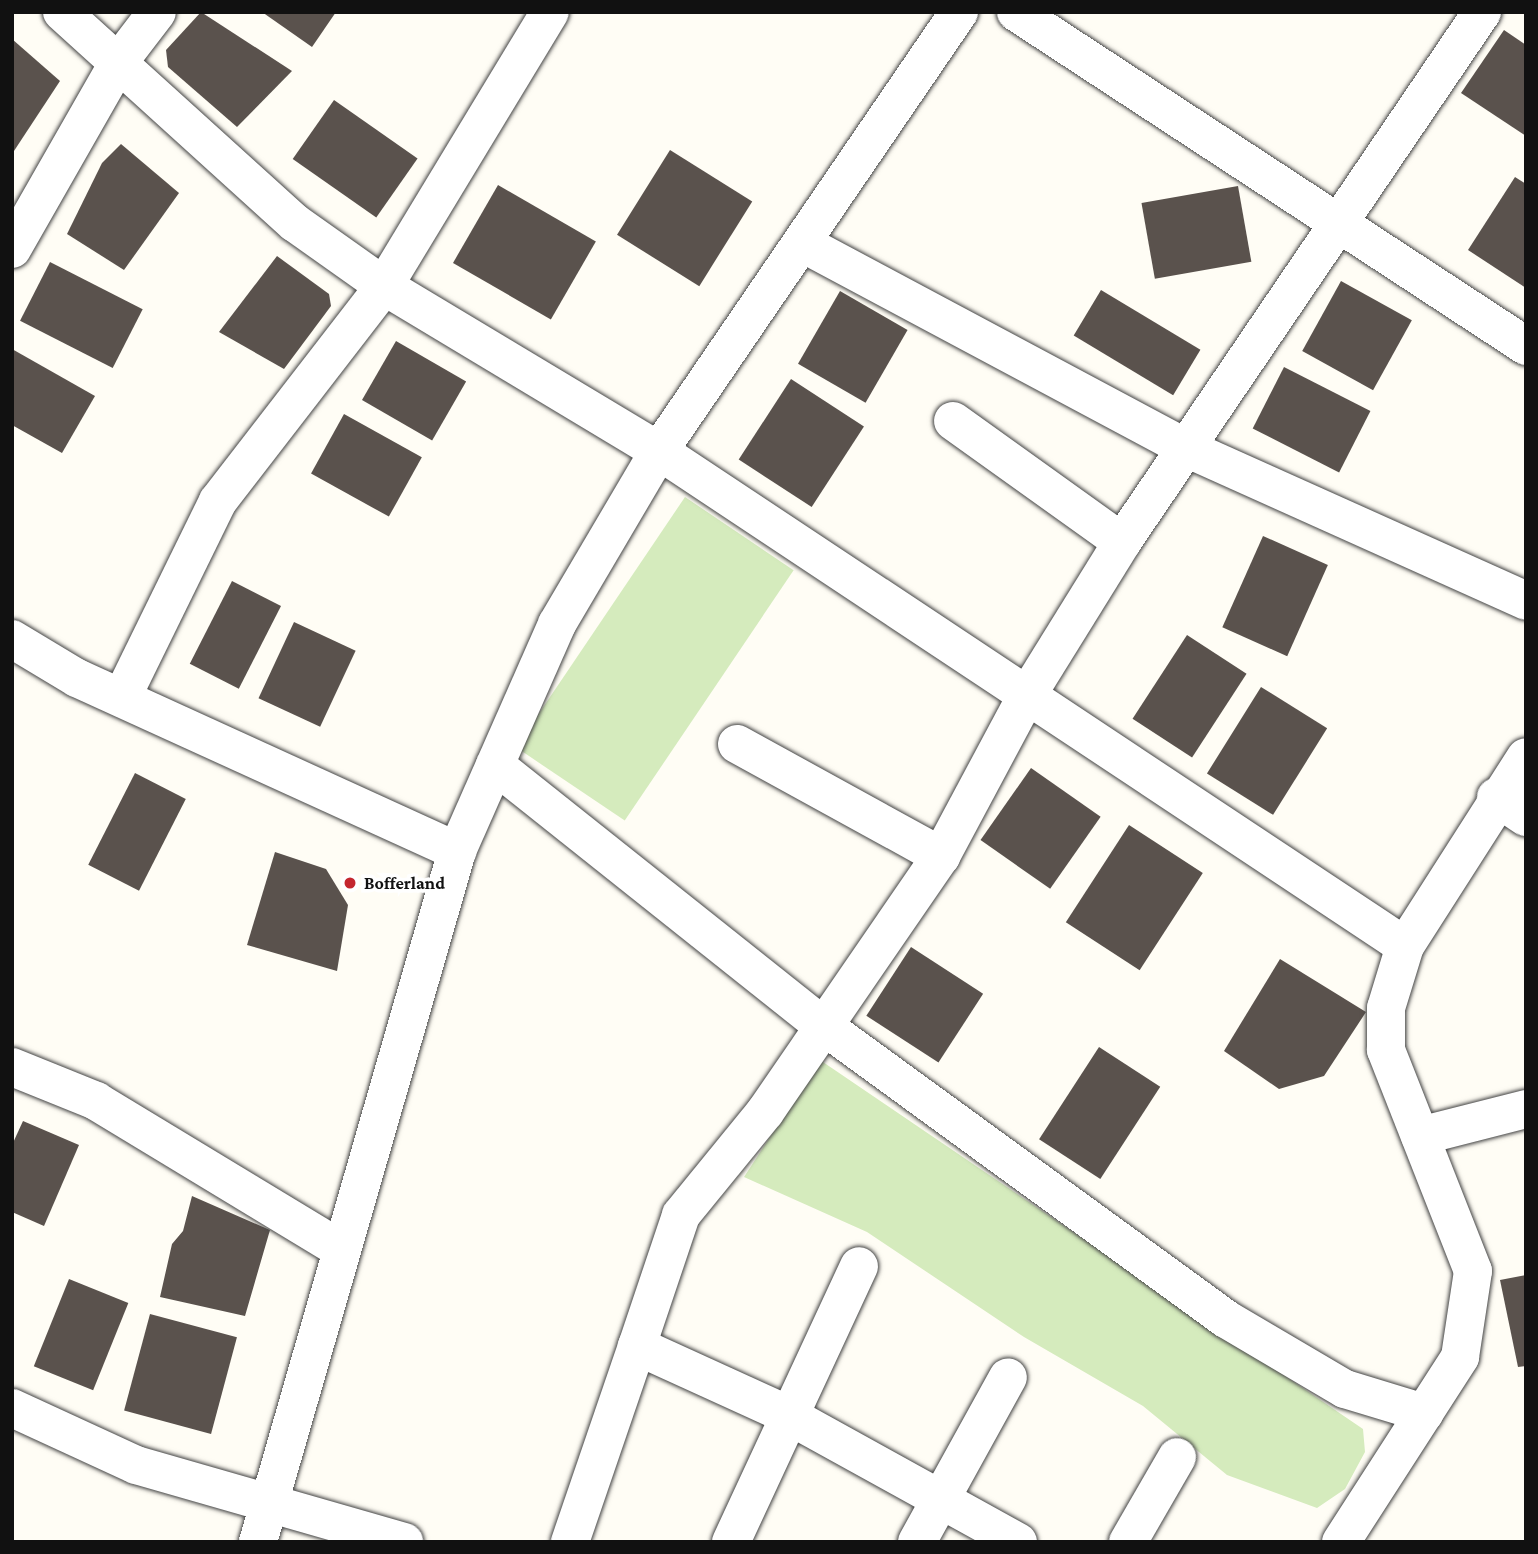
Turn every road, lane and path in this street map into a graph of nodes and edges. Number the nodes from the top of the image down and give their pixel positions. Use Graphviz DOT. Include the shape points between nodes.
graph roads {
  1 [pos="62,12"];
  2 [pos="156,12"];
  3 [pos="550,12"];
  4 [pos="959,12"];
  5 [pos="1016,12"];
  6 [pos="1482,12"];
  7 [pos="118,63"];
  8 [pos="1337,219"];
  9 [pos="804,244"];
  10 [pos="12,249"];
  11 [pos="384,286"];
  12 [pos="1526,346"];
  13 [pos="953,421"];
  14 [pos="1186,448"];
  15 [pos="659,451"];
  16 [pos="1122,542"];
  17 [pos="1526,601"];
  18 [pos="12,639"];
  19 [pos="122,697"];
  20 [pos="1026,697"];
  21 [pos="737,744"];
  22 [pos="1526,757"];
  23 [pos="495,765"];
  24 [pos="1511,807"];
  25 [pos="457,851"];
  26 [pos="942,856"];
  27 [pos="1405,946"];
  28 [pos="821,1024"];
  29 [pos="12,1067"];
  30 [pos="1526,1109"];
  31 [pos="1420,1136"];
  32 [pos="339,1248"];
  33 [pos="859,1266"];
  34 [pos="637,1346"];
  35 [pos="1008,1377"];
  36 [pos="12,1408"];
  37 [pos="1424,1413"];
  38 [pos="786,1414"];
  39 [pos="1177,1457"];
  40 [pos="942,1503"];
  41 [pos="267,1504"];
  42 [pos="258,1542"];
  43 [pos="404,1542"];
  44 [pos="570,1542"];
  45 [pos="731,1542"];
  46 [pos="917,1542"];
  47 [pos="1018,1542"];
  48 [pos="1128,1542"];
  49 [pos="1341,1542"];
  1 -- 7 [label="street"];
  2 -- 7 [label="street"];
  3 -- 11 [label="street"];
  4 -- 9 [label="street"];
  5 -- 8 [label="street"];
  6 -- 8 [label="street"];
  7 -- 10 [label="street"];
  7 -- 11 [label="street" via="295,223"];
  8 -- 12 [label="street"];
  8 -- 14 [label="street"];
  9 -- 14 [label="street"];
  9 -- 15 [label="street"];
  11 -- 15 [label="street"];
  11 -- 19 [label="street" via="218,500"];
  13 -- 16 [label="street"];
  14 -- 16 [label="street"];
  14 -- 17 [label="street"];
  15 -- 20 [label="street"];
  15 -- 23 [label="street" via="557,624"];
  16 -- 20 [label="street"];
  18 -- 19 [label="street"];
  19 -- 25 [label="street"];
  20 -- 26 [label="street"];
  20 -- 27 [label="street"];
  21 -- 26 [label="street"];
  22 -- 24 [label="street"];
  23 -- 25 [label="street"];
  23 -- 28 [label="street"];
  24 -- 27 [label="street"];
  25 -- 32 [label="street"];
  26 -- 28 [label="street"];
  27 -- 31 [label="street" via="1386,1008 1387,1049"];
  28 -- 34 [label="street" via="765,1112 681,1215"];
  28 -- 37 [label="street" via="1226,1319 1345,1389"];
  29 -- 32 [label="street" via="96,1101"];
  30 -- 31 [label="street"];
  31 -- 37 [label="street" via="1473,1271 1460,1357"];
  32 -- 41 [label="street"];
  33 -- 38 [label="street"];
  34 -- 38 [label="street"];
  34 -- 44 [label="street"];
  35 -- 40 [label="street"];
  36 -- 41 [label="street" via="136,1465"];
  37 -- 49 [label="street"];
  38 -- 40 [label="street"];
  38 -- 45 [label="street"];
  39 -- 48 [label="street"];
  40 -- 46 [label="street"];
  40 -- 47 [label="street"];
  41 -- 42 [label="street"];
  41 -- 43 [label="street"];
}
